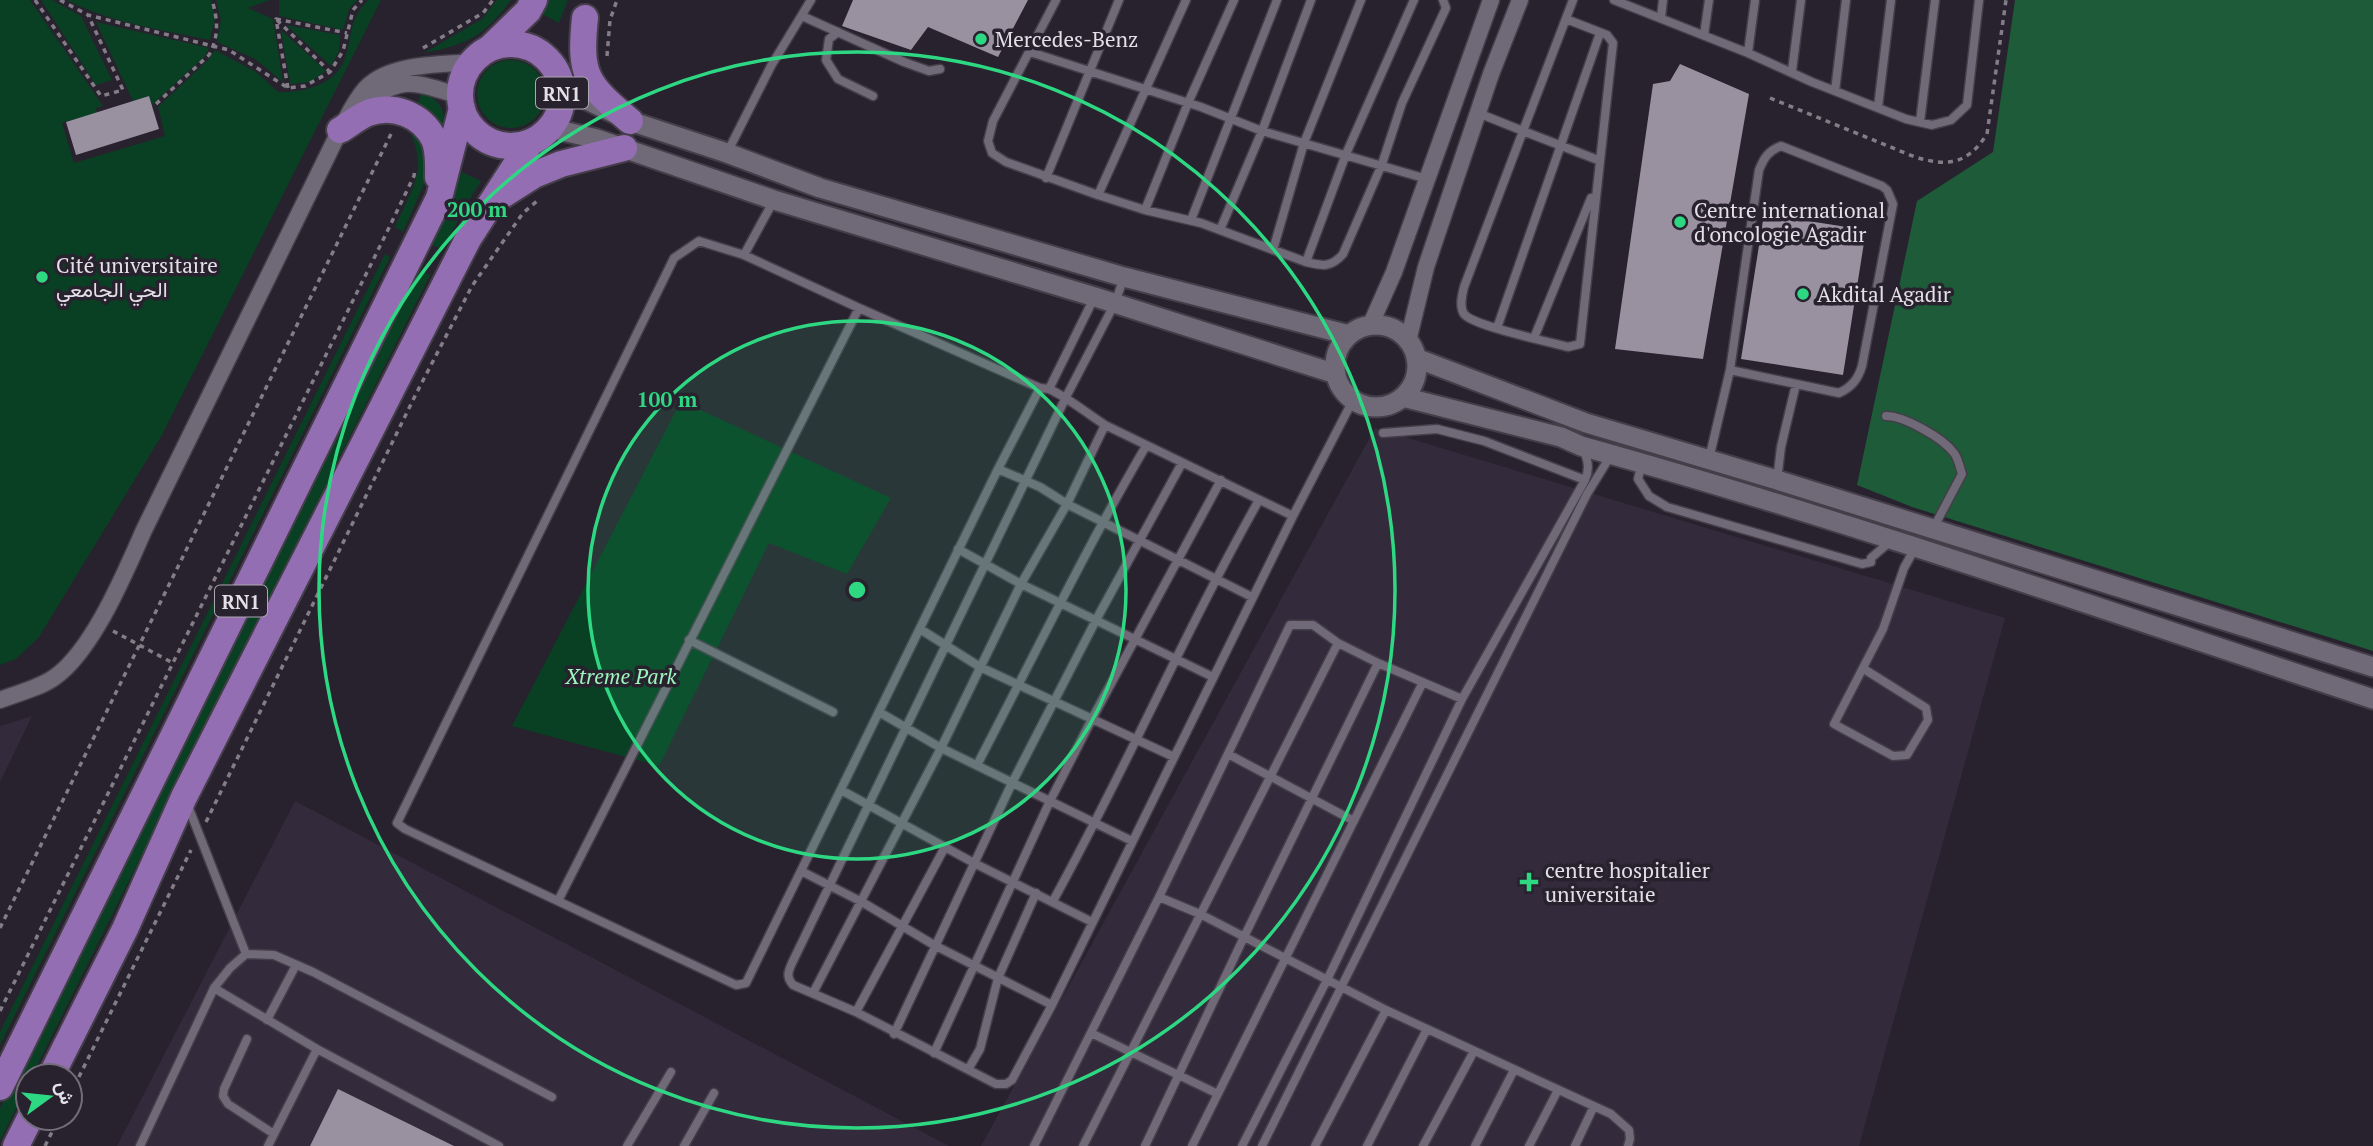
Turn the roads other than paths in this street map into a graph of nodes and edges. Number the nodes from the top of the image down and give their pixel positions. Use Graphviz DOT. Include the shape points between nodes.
graph roads {
  1 [pos="534,0"];
  2 [pos="811,0"];
  3 [pos="1056,0"];
  4 [pos="1119,0"];
  5 [pos="1186,0"];
  6 [pos="1234,0"];
  7 [pos="1277,0"];
  8 [pos="1311,0"];
  9 [pos="1361,0"];
  10 [pos="1414,0"];
  11 [pos="1443,0"];
  12 [pos="1491,0"];
  13 [pos="1520,0"];
  14 [pos="1573,0"];
  15 [pos="1663,0"];
  16 [pos="1709,0"];
  17 [pos="1755,0"];
  18 [pos="1801,0"];
  19 [pos="1846,0"];
  20 [pos="1891,0"];
  21 [pos="1935,0"];
  22 [pos="1979,0"];
  23 [pos="1618,1"];
  24 [pos="589,9"];
  25 [pos="802,16"];
  26 [pos="1661,18"];
  27 [pos="1566,19"];
  28 [pos="838,32"];
  29 [pos="1601,33"];
  30 [pos="1704,35"];
  31 [pos="1030,52"];
  32 [pos="1748,53"];
  33 [pos="481,55"];
  34 [pos="940,69"];
  35 [pos="1089,71"];
  36 [pos="1792,71"];
  37 [pos="558,78"];
  38 [pos="1144,89"];
  39 [pos="1835,91"];
  40 [pos="873,96"];
  41 [pos="461,102"];
  42 [pos="1188,103"];
  43 [pos="1878,107"];
  44 [pos="1478,113"];
  45 [pos="1231,118"];
  46 [pos="345,121"];
  47 [pos="630,121"];
  48 [pos="1920,122"];
  49 [pos="1262,131"];
  50 [pos="1523,131"];
  51 [pos="540,136"];
  52 [pos="1304,143"];
  53 [pos="1560,145"];
  54 [pos="624,148"];
  55 [pos="727,153"];
  56 [pos="1346,153"];
  57 [pos="1598,160"];
  58 [pos="1382,164"];
  59 [pos="1046,178"];
  60 [pos="1427,179"];
  61 [pos="1596,187"];
  62 [pos="1098,195"];
  63 [pos="439,198"];
  64 [pos="775,200"];
  65 [pos="490,202"];
  66 [pos="1145,210"];
  67 [pos="1191,220"];
  68 [pos="1220,230"];
  69 [pos="1273,250"];
  70 [pos="744,255"];
  71 [pos="1306,262"];
  72 [pos="1124,277"];
  73 [pos="1095,296"];
  74 [pos="1115,303"];
  75 [pos="859,308"];
  76 [pos="1370,326"];
  77 [pos="1497,328"];
  78 [pos="1349,335"];
  79 [pos="1534,338"];
  80 [pos="1412,349"];
  81 [pos="1730,370"];
  82 [pos="1336,374"];
  83 [pos="1796,384"];
  84 [pos="1045,388"];
  85 [pos="1066,397"];
  86 [pos="1403,397"];
  87 [pos="1353,400"];
  88 [pos="1886,416"];
  89 [pos="1105,425"];
  90 [pos="1382,433"];
  91 [pos="1146,446"];
  92 [pos="1581,446"];
  93 [pos="1611,455"];
  94 [pos="1708,461"];
  95 [pos="1182,463"];
  96 [pos="1642,463"];
  97 [pos="998,469"];
  98 [pos="1585,480"];
  99 [pos="1777,480"];
  100 [pos="1026,481"];
  101 [pos="1221,481"];
  102 [pos="1259,499"];
  103 [pos="1772,501"];
  104 [pos="1067,504"];
  105 [pos="1293,516"];
  106 [pos="1102,521"];
  107 [pos="1932,530"];
  108 [pos="1553,537"];
  109 [pos="1139,540"];
  110 [pos="1892,540"];
  111 [pos="1564,542"];
  112 [pos="1915,548"];
  113 [pos="958,550"];
  114 [pos="1179,560"];
  115 [pos="985,564"];
  116 [pos="1216,579"];
  117 [pos="1021,584"];
  118 [pos="1252,597"];
  119 [pos="1059,603"];
  120 [pos="1096,620"];
  121 [pos="919,629"];
  122 [pos="689,640"];
  123 [pos="1136,640"];
  124 [pos="1338,643"];
  125 [pos="945,646"];
  126 [pos="1176,659"];
  127 [pos="1378,663"];
  128 [pos="981,667"];
  129 [pos="2373,667"];
  130 [pos="1864,669"];
  131 [pos="1213,677"];
  132 [pos="1019,684"];
  133 [pos="1422,684"];
  134 [pos="1462,699"];
  135 [pos="2373,699"];
  136 [pos="0,700"];
  137 [pos="1056,702"];
  138 [pos="833,712"];
  139 [pos="879,712"];
  140 [pos="1092,719"];
  141 [pos="906,727"];
  142 [pos="1135,739"];
  143 [pos="941,748"];
  144 [pos="1228,754"];
  145 [pos="1174,757"];
  146 [pos="976,765"];
  147 [pos="1270,777"];
  148 [pos="1012,783"];
  149 [pos="841,790"];
  150 [pos="184,797"];
  151 [pos="1312,798"];
  152 [pos="1050,801"];
  153 [pos="868,806"];
  154 [pos="1354,821"];
  155 [pos="1096,823"];
  156 [pos="900,824"];
  157 [pos="1132,841"];
  158 [pos="945,847"];
  159 [pos="974,863"];
  160 [pos="801,871"];
  161 [pos="1014,881"];
  162 [pos="829,886"];
  163 [pos="1036,892"];
  164 [pos="1159,897"];
  165 [pos="558,901"];
  166 [pos="1053,901"];
  167 [pos="862,902"];
  168 [pos="1200,914"];
  169 [pos="1093,922"];
  170 [pos="902,925"];
  171 [pos="1244,937"];
  172 [pos="934,945"];
  173 [pos="246,954"];
  174 [pos="1286,957"];
  175 [pos="976,964"];
  176 [pos="296,965"];
  177 [pos="999,978"];
  178 [pos="1326,980"];
  179 [pos="214,988"];
  180 [pos="1340,988"];
  181 [pos="813,993"];
  182 [pos="1052,1005"];
  183 [pos="1387,1010"];
  184 [pos="856,1012"];
  185 [pos="267,1020"];
  186 [pos="1427,1029"];
  187 [pos="1091,1033"];
  188 [pos="894,1034"];
  189 [pos="247,1039"];
  190 [pos="317,1049"];
  191 [pos="1474,1051"];
  192 [pos="934,1052"];
  193 [pos="1129,1053"];
  194 [pos="58,1062"];
  195 [pos="969,1068"];
  196 [pos="1514,1070"];
  197 [pos="671,1073"];
  198 [pos="1178,1076"];
  199 [pos="0,1087"];
  200 [pos="1558,1090"];
  201 [pos="714,1093"];
  202 [pos="1218,1094"];
  203 [pos="552,1097"];
  204 [pos="1594,1106"];
  205 [pos="274,1134"];
  206 [pos="140,1146"];
  207 [pos="268,1146"];
  208 [pos="499,1146"];
  209 [pos="627,1146"];
  210 [pos="684,1146"];
  211 [pos="1034,1146"];
  212 [pos="1083,1146"];
  213 [pos="1145,1146"];
  214 [pos="1192,1146"];
  215 [pos="1242,1146"];
  216 [pos="1262,1146"];
  217 [pos="1316,1146"];
  218 [pos="1367,1146"];
  219 [pos="1423,1146"];
  220 [pos="1475,1146"];
  221 [pos="1529,1146"];
  222 [pos="1574,1146"];
  223 [pos="1628,1146"];
  1 -- 33 [label="highway, RN1"];
  2 -- 25 [label="lane"];
  3 -- 31 [label="lane"];
  4 -- 35 [label="lane"];
  5 -- 38 [label="lane"];
  6 -- 42 [label="lane"];
  7 -- 45 [label="lane"];
  8 -- 49 [label="lane"];
  9 -- 52 [label="lane"];
  10 -- 56 [label="lane"];
  11 -- 58 [label="lane" via="1446,8 1402,103"];
  12 -- 60 [label="street"];
  13 -- 44 [label="street"];
  14 -- 27 [label="lane"];
  15 -- 26 [label="lane"];
  16 -- 30 [label="lane"];
  17 -- 32 [label="lane"];
  18 -- 36 [label="lane"];
  19 -- 39 [label="lane"];
  20 -- 43 [label="lane"];
  21 -- 48 [label="lane"];
  22 -- 48 [label="lane" via="1967,104 1945,123"];
  23 -- 26 [label="lane"];
  24 -- 37 [label="highway, RN1"];
  24 -- 47 [label="highway" via="581,53 584,68 594,87"];
  25 -- 28 [label="lane"];
  25 -- 55 [label="lane"];
  26 -- 30 [label="lane"];
  27 -- 29 [label="lane"];
  27 -- 50 [label="lane"];
  28 -- 34 [label="lane" via="904,62 929,71"];
  28 -- 40 [label="lane" via="829,39 826,60 838,79"];
  29 -- 53 [label="lane"];
  29 -- 57 [label="lane" via="1613,43"];
  30 -- 32 [label="lane"];
  31 -- 35 [label="lane"];
  31 -- 59 [label="lane" via="993,121 988,141 992,153 1006,162"];
  32 -- 36 [label="lane"];
  33 -- 37 [label="highway, RN1" via="504,44 533,48 545,56"];
  33 -- 41 [label="highway, RN1" via="461,84"];
  33 -- 46 [label="street" via="386,75 364,90"];
  35 -- 38 [label="lane"];
  35 -- 59 [label="lane"];
  36 -- 39 [label="lane"];
  37 -- 47 [label="street"];
  37 -- 51 [label="highway, RN1" via="560,110"];
  38 -- 42 [label="lane"];
  38 -- 62 [label="lane"];
  39 -- 43 [label="lane"];
  41 -- 46 [label="street" via="421,85 401,83 387,88"];
  41 -- 51 [label="highway" via="467,121 488,141 516,146"];
  41 -- 63 [label="highway, RN1"];
  42 -- 45 [label="lane"];
  42 -- 66 [label="lane"];
  43 -- 48 [label="lane"];
  44 -- 50 [label="lane"];
  44 -- 80 [label="street" via="1426,267"];
  45 -- 49 [label="lane"];
  45 -- 67 [label="lane"];
  46 -- 63 [label="highway" via="381,110 401,111 415,118 433,139"];
  46 -- 136 [label="street" via="115,594 78,654 54,677"];
  47 -- 55 [label="street"];
  49 -- 52 [label="lane"];
  49 -- 68 [label="lane"];
  50 -- 53 [label="lane"];
  50 -- 77 [label="lane" via="1461,295 1464,314"];
  51 -- 54 [label="street" via="597,139"];
  51 -- 65 [label="highway, RN1"];
  52 -- 56 [label="lane"];
  52 -- 69 [label="lane"];
  53 -- 57 [label="lane"];
  53 -- 77 [label="lane"];
  54 -- 64 [label="street"];
  54 -- 65 [label="highway" via="561,164"];
  55 -- 72 [label="street" via="820,188"];
  56 -- 58 [label="lane"];
  56 -- 71 [label="lane"];
  57 -- 61 [label="lane"];
  58 -- 60 [label="lane"];
  58 -- 71 [label="lane" via="1343,254 1324,266"];
  59 -- 62 [label="lane"];
  60 -- 76 [label="street"];
  61 -- 79 [label="lane"];
  61 -- 79 [label="lane" via="1580,344 1568,347"];
  62 -- 66 [label="lane"];
  63 -- 199 [label="highway, RN1"];
  64 -- 70 [label="lane"];
  64 -- 73 [label="street"];
  65 -- 150 [label="highway, RN1"];
  66 -- 67 [label="lane"];
  67 -- 68 [label="lane"];
  68 -- 69 [label="lane"];
  69 -- 71 [label="lane"];
  70 -- 75 [label="lane"];
  70 -- 165 [label="lane" via="699,241 674,258 397,823"];
  72 -- 74 [label="lane"];
  72 -- 78 [label="street"];
  73 -- 74 [label="street"];
  73 -- 84 [label="lane"];
  74 -- 82 [label="street"];
  74 -- 85 [label="lane"];
  75 -- 84 [label="lane"];
  75 -- 122 [label="lane"];
  76 -- 78 [label="street"];
  76 -- 80 [label="street" via="1398,331"];
  77 -- 79 [label="lane"];
  78 -- 82 [label="street" via="1337,353"];
  80 -- 86 [label="street" via="1414,379"];
  80 -- 94 [label="street" via="1586,424"];
  81 -- 83 [label="lane"];
  81 -- 83 [label="lane" via="1759,170 1764,158 1781,146 1882,186 1893,204 1858,377 1839,393"];
  81 -- 94 [label="lane"];
  82 -- 87 [label="street"];
  83 -- 99 [label="lane"];
  84 -- 85 [label="lane"];
  84 -- 97 [label="lane"];
  85 -- 89 [label="lane"];
  85 -- 100 [label="lane"];
  86 -- 87 [label="street" via="1378,407"];
  86 -- 92 [label="street"];
  87 -- 105 [label="lane"];
  88 -- 107 [label="lane" via="1923,429 1954,453 1962,474"];
  89 -- 91 [label="lane"];
  89 -- 104 [label="lane"];
  90 -- 98 [label="lane" via="1437,429 1484,441"];
  91 -- 95 [label="lane"];
  91 -- 106 [label="lane"];
  92 -- 93 [label="street"];
  92 -- 98 [label="lane" via="1587,458"];
  93 -- 96 [label="street"];
  93 -- 111 [label="lane"];
  94 -- 99 [label="street"];
  95 -- 101 [label="lane"];
  95 -- 109 [label="lane"];
  96 -- 103 [label="street"];
  96 -- 110 [label="lane" via="1638,479 1650,496 1667,507 1862,564 1871,562"];
  97 -- 100 [label="lane"];
  97 -- 113 [label="lane"];
  98 -- 108 [label="lane"];
  99 -- 103 [label="street"];
  99 -- 107 [label="street"];
  100 -- 104 [label="lane"];
  100 -- 115 [label="lane"];
  101 -- 102 [label="lane"];
  101 -- 114 [label="lane"];
  102 -- 105 [label="lane"];
  102 -- 116 [label="lane"];
  103 -- 110 [label="street"];
  104 -- 106 [label="lane"];
  104 -- 117 [label="lane"];
  105 -- 118 [label="lane"];
  106 -- 109 [label="lane"];
  106 -- 119 [label="lane"];
  107 -- 129 [label="street"];
  108 -- 111 [label="lane"];
  108 -- 134 [label="lane"];
  109 -- 114 [label="lane"];
  109 -- 120 [label="lane"];
  110 -- 112 [label="street"];
  111 -- 180 [label="lane"];
  112 -- 130 [label="lane"];
  112 -- 135 [label="street"];
  113 -- 115 [label="lane"];
  113 -- 121 [label="lane"];
  114 -- 116 [label="lane"];
  114 -- 123 [label="lane"];
  115 -- 117 [label="lane"];
  115 -- 125 [label="lane"];
  116 -- 118 [label="lane"];
  116 -- 126 [label="lane"];
  117 -- 119 [label="lane"];
  117 -- 128 [label="lane"];
  118 -- 131 [label="lane"];
  119 -- 120 [label="lane"];
  119 -- 132 [label="lane"];
  120 -- 123 [label="lane"];
  120 -- 137 [label="lane"];
  121 -- 125 [label="lane"];
  121 -- 139 [label="lane"];
  122 -- 138 [label="lane"];
  122 -- 165 [label="lane"];
  123 -- 126 [label="lane"];
  123 -- 140 [label="lane"];
  124 -- 127 [label="lane"];
  124 -- 144 [label="lane" via="1313,625 1290,625"];
  124 -- 147 [label="lane"];
  125 -- 128 [label="lane"];
  125 -- 141 [label="lane"];
  126 -- 131 [label="lane"];
  126 -- 142 [label="lane"];
  127 -- 133 [label="lane"];
  127 -- 151 [label="lane"];
  128 -- 132 [label="lane"];
  128 -- 143 [label="lane"];
  130 -- 130 [label="lane" via="1834,724 1893,756 1907,755 1928,720 1926,708"];
  131 -- 145 [label="lane"];
  132 -- 137 [label="lane"];
  132 -- 146 [label="lane"];
  133 -- 134 [label="lane"];
  133 -- 154 [label="lane"];
  134 -- 178 [label="lane"];
  137 -- 140 [label="lane"];
  137 -- 148 [label="lane"];
  139 -- 141 [label="lane"];
  139 -- 149 [label="lane"];
  140 -- 142 [label="lane"];
  140 -- 152 [label="lane"];
  141 -- 143 [label="lane"];
  141 -- 153 [label="lane"];
  142 -- 145 [label="lane"];
  142 -- 155 [label="lane"];
  143 -- 146 [label="lane"];
  143 -- 156 [label="lane"];
  144 -- 147 [label="lane"];
  144 -- 164 [label="lane"];
  145 -- 157 [label="lane"];
  146 -- 148 [label="lane"];
  147 -- 151 [label="lane"];
  147 -- 168 [label="lane"];
  148 -- 152 [label="lane"];
  148 -- 159 [label="lane"];
  149 -- 153 [label="lane"];
  149 -- 160 [label="lane"];
  150 -- 173 [label="lane"];
  150 -- 194 [label="highway, RN1"];
  151 -- 154 [label="lane"];
  151 -- 171 [label="lane"];
  152 -- 155 [label="lane"];
  152 -- 161 [label="lane"];
  153 -- 156 [label="lane"];
  153 -- 162 [label="lane"];
  154 -- 174 [label="lane"];
  155 -- 157 [label="lane"];
  155 -- 166 [label="lane"];
  156 -- 158 [label="lane"];
  156 -- 167 [label="lane"];
  157 -- 169 [label="lane"];
  158 -- 159 [label="lane"];
  158 -- 170 [label="lane"];
  159 -- 161 [label="lane"];
  159 -- 172 [label="lane"];
  160 -- 162 [label="lane"];
  160 -- 165 [label="lane" via="746,983 736,985"];
  161 -- 163 [label="lane"];
  161 -- 175 [label="lane"];
  162 -- 167 [label="lane"];
  162 -- 181 [label="lane" via="788,972 793,985"];
  163 -- 166 [label="lane"];
  163 -- 177 [label="lane"];
  164 -- 168 [label="lane"];
  164 -- 187 [label="lane"];
  166 -- 169 [label="lane"];
  167 -- 170 [label="lane"];
  167 -- 181 [label="lane"];
  168 -- 171 [label="lane"];
  168 -- 193 [label="lane"];
  169 -- 182 [label="lane"];
  170 -- 172 [label="lane"];
  170 -- 184 [label="lane"];
  171 -- 174 [label="lane"];
  171 -- 198 [label="lane"];
  172 -- 175 [label="lane"];
  172 -- 188 [label="lane"];
  173 -- 176 [label="lane" via="274,955"];
  173 -- 179 [label="lane"];
  174 -- 178 [label="lane"];
  174 -- 202 [label="lane"];
  175 -- 177 [label="lane"];
  175 -- 192 [label="lane"];
  176 -- 185 [label="lane"];
  176 -- 203 [label="lane"];
  177 -- 182 [label="lane"];
  177 -- 195 [label="lane" via="980,1049"];
  178 -- 180 [label="lane"];
  178 -- 215 [label="lane"];
  179 -- 185 [label="lane"];
  179 -- 206 [label="lane"];
  180 -- 183 [label="lane"];
  180 -- 216 [label="lane"];
  181 -- 184 [label="lane"];
  182 -- 195 [label="lane" via="1012,1080 996,1084"];
  183 -- 186 [label="lane"];
  183 -- 217 [label="lane"];
  184 -- 188 [label="lane"];
  185 -- 190 [label="lane"];
  186 -- 191 [label="lane"];
  186 -- 218 [label="lane"];
  187 -- 193 [label="lane"];
  187 -- 211 [label="lane"];
  188 -- 192 [label="lane"];
  189 -- 205 [label="lane" via="223,1096"];
  190 -- 205 [label="lane"];
  190 -- 208 [label="lane"];
  191 -- 196 [label="lane"];
  191 -- 219 [label="lane"];
  192 -- 195 [label="lane"];
  193 -- 198 [label="lane"];
  193 -- 212 [label="lane"];
  196 -- 200 [label="lane"];
  196 -- 220 [label="lane"];
  197 -- 209 [label="lane"];
  198 -- 202 [label="lane"];
  198 -- 213 [label="lane"];
  200 -- 204 [label="lane"];
  200 -- 221 [label="lane"];
  201 -- 210 [label="lane"];
  202 -- 214 [label="lane"];
  204 -- 222 [label="lane"];
  204 -- 223 [label="lane" via="1629,1130"];
  205 -- 207 [label="lane"];
}
